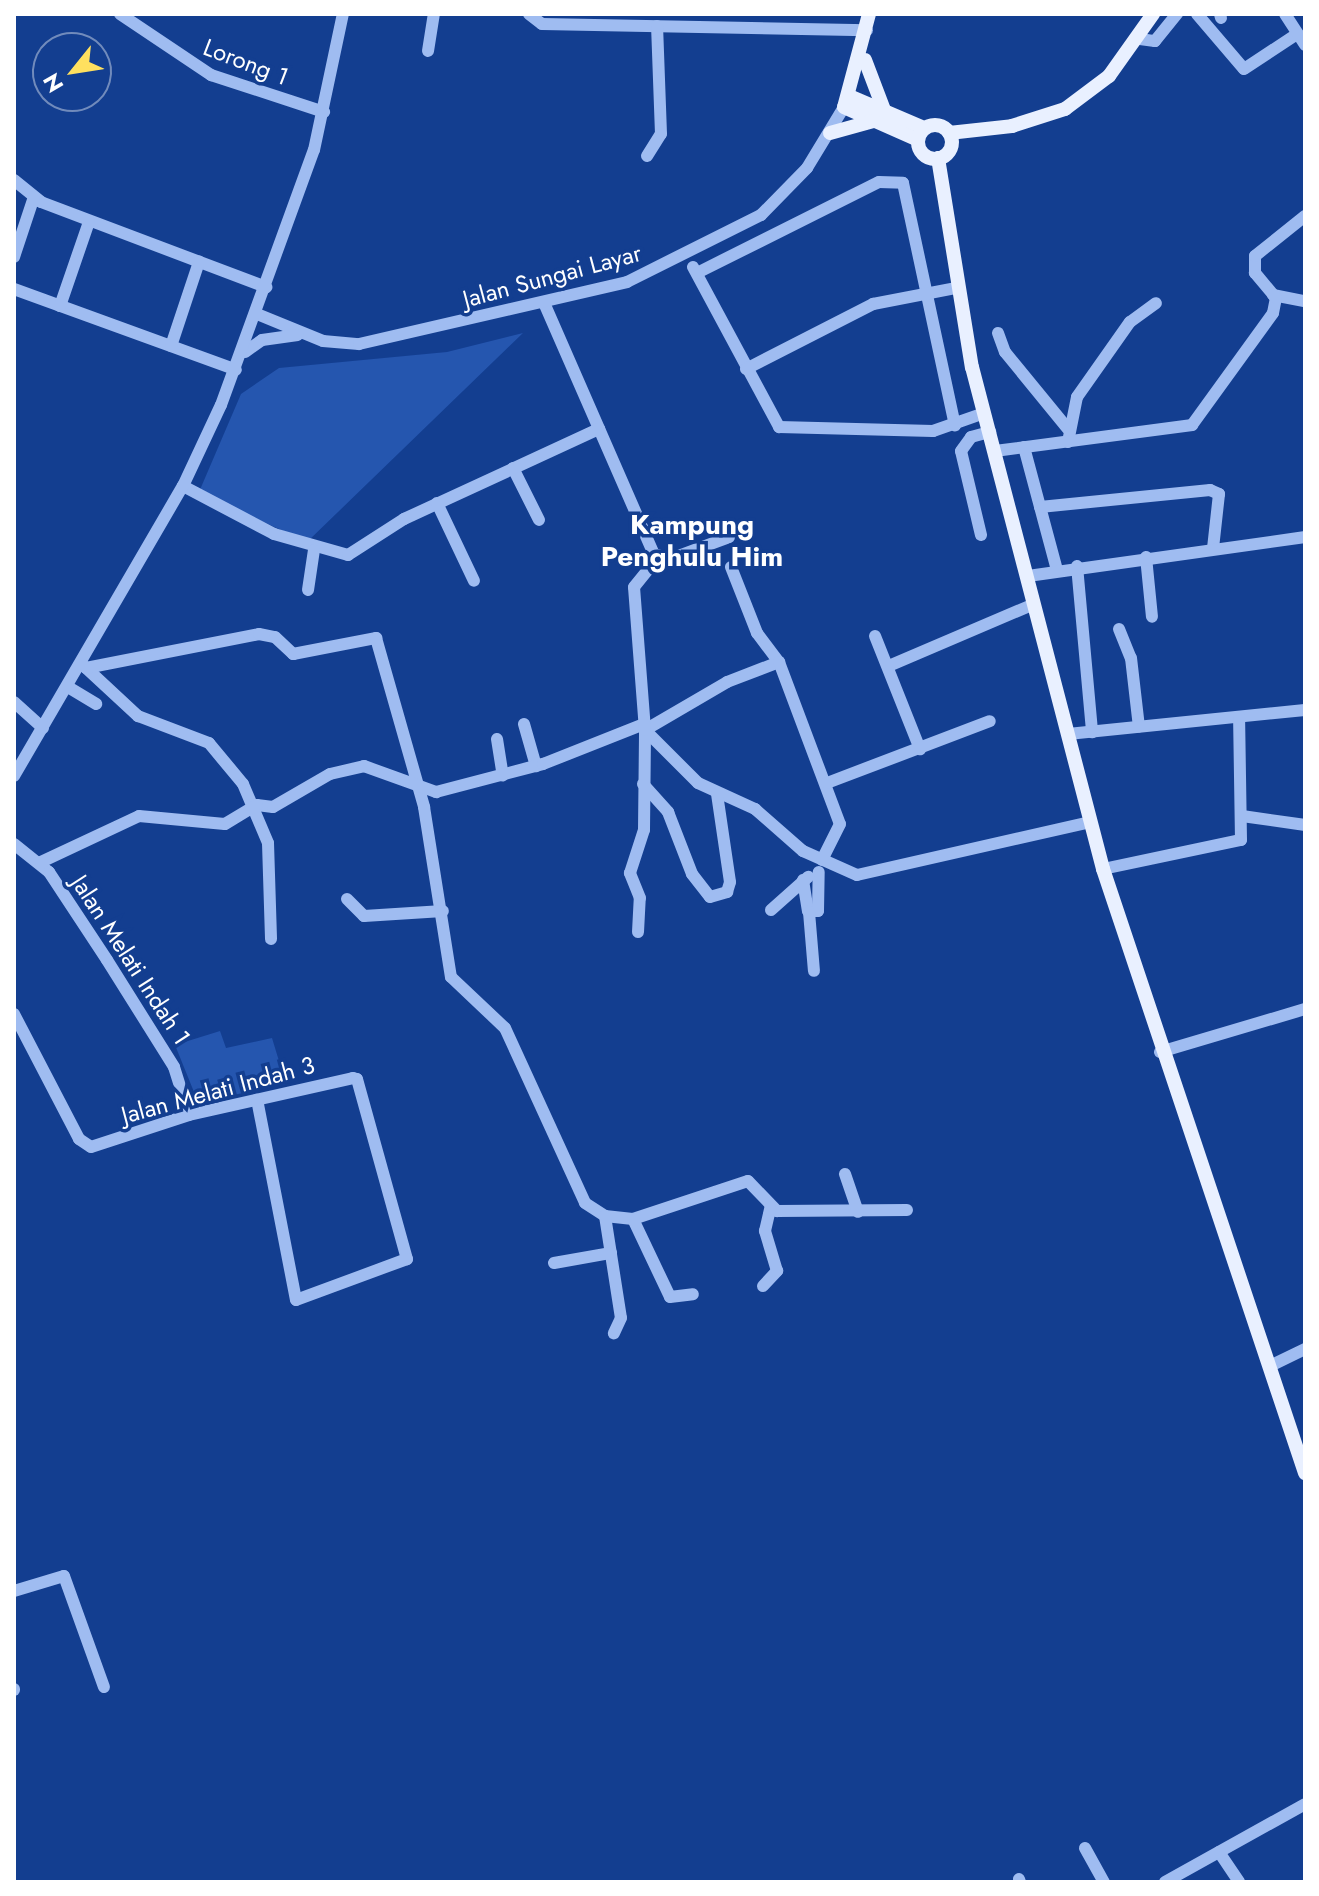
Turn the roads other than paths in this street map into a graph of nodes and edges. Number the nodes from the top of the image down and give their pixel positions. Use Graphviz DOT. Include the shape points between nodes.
graph roads {
  1 [pos="120,14"];
  2 [pos="343,14"];
  3 [pos="434,14"];
  4 [pos="529,14"];
  5 [pos="869,14"];
  6 [pos="1153,14"];
  7 [pos="1177,14"];
  8 [pos="1197,14"];
  9 [pos="1285,14"];
  10 [pos="691,20"];
  11 [pos="657,26"];
  12 [pos="867,30"];
  13 [pos="1140,39"];
  14 [pos="1301,39"];
  15 [pos="428,51"];
  16 [pos="864,51"];
  17 [pos="846,101"];
  18 [pos="324,112"];
  19 [pos="881,116"];
  20 [pos="830,133"];
  21 [pos="949,133"];
  22 [pos="921,134"];
  23 [pos="647,156"];
  24 [pos="938,158"];
  25 [pos="14,180"];
  26 [pos="34,197"];
  27 [pos="1305,216"];
  28 [pos="89,222"];
  29 [pos="688,256"];
  30 [pos="14,257"];
  31 [pos="199,262"];
  32 [pos="697,273"];
  33 [pos="266,287"];
  34 [pos="956,288"];
  35 [pos="14,289"];
  36 [pos="930,293"];
  37 [pos="1273,295"];
  38 [pos="1305,301"];
  39 [pos="1156,303"];
  40 [pos="545,305"];
  41 [pos="60,306"];
  42 [pos="257,314"];
  43 [pos="998,333"];
  44 [pos="305,335"];
  45 [pos="171,346"];
  46 [pos="243,354"];
  47 [pos="746,369"];
  48 [pos="236,370"];
  49 [pos="984,413"];
  50 [pos="955,425"];
  51 [pos="599,429"];
  52 [pos="990,432"];
  53 [pos="1068,435"];
  54 [pos="1024,447"];
  55 [pos="995,451"];
  56 [pos="513,468"];
  57 [pos="183,486"];
  58 [pos="437,503"];
  59 [pos="1040,507"];
  60 [pos="539,520"];
  61 [pos="981,535"];
  62 [pos="729,537"];
  63 [pos="1305,537"];
  64 [pos="1213,548"];
  65 [pos="314,550"];
  66 [pos="658,557"];
  67 [pos="1146,557"];
  68 [pos="1077,566"];
  69 [pos="731,567"];
  70 [pos="1057,570"];
  71 [pos="1028,576"];
  72 [pos="474,581"];
  73 [pos="308,590"];
  74 [pos="1034,604"];
  75 [pos="1152,617"];
  76 [pos="1119,629"];
  77 [pos="875,636"];
  78 [pos="779,662"];
  79 [pos="891,665"];
  80 [pos="84,666"];
  81 [pos="68,687"];
  82 [pos="14,702"];
  83 [pos="96,704"];
  84 [pos="1305,710"];
  85 [pos="1239,717"];
  86 [pos="990,721"];
  87 [pos="524,724"];
  88 [pos="644,727"];
  89 [pos="1139,727"];
  90 [pos="43,728"];
  91 [pos="1092,732"];
  92 [pos="1068,734"];
  93 [pos="497,739"];
  94 [pos="920,749"];
  95 [pos="536,766"];
  96 [pos="14,776"];
  97 [pos="503,776"];
  98 [pos="827,783"];
  99 [pos="643,784"];
  100 [pos="420,791"];
  101 [pos="717,794"];
  102 [pos="257,805"];
  103 [pos="1091,822"];
  104 [pos="1243,823"];
  105 [pos="1305,825"];
  106 [pos="14,844"];
  107 [pos="41,862"];
  108 [pos="825,866"];
  109 [pos="1103,869"];
  110 [pos="803,880"];
  111 [pos="347,899"];
  112 [pos="771,910"];
  113 [pos="443,911"];
  114 [pos="809,912"];
  115 [pos="638,932"];
  116 [pos="271,939"];
  117 [pos="814,971"];
  118 [pos="1305,1009"];
  119 [pos="14,1014"];
  120 [pos="1160,1052"];
  121 [pos="257,1100"];
  122 [pos="189,1115"];
  123 [pos="845,1174"];
  124 [pos="770,1209"];
  125 [pos="907,1210"];
  126 [pos="858,1212"];
  127 [pos="605,1216"];
  128 [pos="633,1219"];
  129 [pos="611,1253"];
  130 [pos="554,1263"];
  131 [pos="763,1286"];
  132 [pos="693,1294"];
  133 [pos="614,1333"];
  134 [pos="1305,1349"];
  135 [pos="1272,1365"];
  136 [pos="1305,1473"];
  137 [pos="14,1591"];
  138 [pos="104,1687"];
  139 [pos="1305,1804"];
  140 [pos="1085,1848"];
  141 [pos="1219,1852"];
  142 [pos="1104,1882"];
  143 [pos="1165,1882"];
  144 [pos="1239,1882"];
  1 -- 18 [label="street, Lorong 1" via="201,71"];
  2 -- 18 [label="street"];
  3 -- 15 [label="street"];
  4 -- 11 [label="street" via="542,24"];
  5 -- 12 [label="main road, Jalan Sungai Layar"];
  6 -- 13 [label="main road"];
  7 -- 13 [label="street" via="1155,41"];
  8 -- 14 [label="street" via="1244,69"];
  9 -- 14 [label="street"];
  10 -- 11 [label="street"];
  10 -- 12 [label="street"];
  11 -- 23 [label="street" via="661,134"];
  12 -- 16 [label="main road, Jalan Sungai Layar"];
  13 -- 21 [label="main road" via="1109,76 1065,109 1012,126"];
  16 -- 17 [label="main road, Jalan Sungai Layar"];
  16 -- 19 [label="main road"];
  17 -- 19 [label="main road"];
  17 -- 20 [label="street, Jalan Sungai Layar"];
  18 -- 33 [label="street"];
  19 -- 20 [label="main road"];
  19 -- 22 [label="main road"];
  20 -- 29 [label="street, Jalan Sungai Layar" via="761,215"];
  21 -- 22 [label="main road" via="940,126"];
  21 -- 24 [label="main road" via="949,151"];
  22 -- 24 [label="main road" via="923,154"];
  24 -- 34 [label="main road"];
  25 -- 26 [label="street"];
  26 -- 28 [label="street"];
  26 -- 30 [label="street"];
  27 -- 37 [label="street" via="1255,256 1255,273"];
  28 -- 31 [label="street"];
  28 -- 41 [label="street"];
  29 -- 32 [label="street"];
  29 -- 40 [label="street, Jalan Sungai Layar"];
  31 -- 33 [label="street"];
  31 -- 45 [label="street"];
  32 -- 36 [label="street" via="891,179 909,189"];
  32 -- 47 [label="street"];
  33 -- 42 [label="street"];
  34 -- 36 [label="street"];
  34 -- 49 [label="main road"];
  35 -- 41 [label="street"];
  36 -- 47 [label="street" via="873,304"];
  36 -- 50 [label="street"];
  37 -- 38 [label="street"];
  37 -- 53 [label="street" via="1273,313 1192,425"];
  39 -- 53 [label="street" via="1130,322 1077,397"];
  40 -- 44 [label="street, Jalan Sungai Layar" via="359,344"];
  40 -- 51 [label="street"];
  41 -- 45 [label="street"];
  42 -- 44 [label="street, Jalan Sungai Layar"];
  42 -- 46 [label="street"];
  43 -- 53 [label="street" via="1005,352"];
  44 -- 46 [label="street" via="262,340"];
  45 -- 48 [label="street"];
  46 -- 48 [label="street"];
  47 -- 50 [label="street" via="774,423 786,429"];
  48 -- 57 [label="street"];
  49 -- 50 [label="street"];
  49 -- 52 [label="main road"];
  51 -- 56 [label="street"];
  51 -- 66 [label="street"];
  52 -- 55 [label="main road"];
  52 -- 61 [label="street" via="963,443 961,451"];
  53 -- 54 [label="street"];
  54 -- 55 [label="street"];
  54 -- 59 [label="street"];
  55 -- 71 [label="main road"];
  56 -- 58 [label="street"];
  56 -- 60 [label="street"];
  57 -- 65 [label="street"];
  57 -- 80 [label="street"];
  58 -- 65 [label="street" via="390,527 359,553"];
  58 -- 72 [label="street"];
  59 -- 64 [label="street" via="1210,490 1219,494"];
  59 -- 70 [label="street"];
  62 -- 66 [label="street"];
  63 -- 64 [label="street"];
  64 -- 67 [label="street"];
  65 -- 73 [label="street"];
  66 -- 88 [label="street" via="634,587"];
  67 -- 68 [label="street"];
  67 -- 75 [label="street"];
  68 -- 70 [label="street"];
  68 -- 91 [label="street"];
  69 -- 78 [label="street" via="757,633"];
  70 -- 71 [label="street"];
  71 -- 74 [label="main road"];
  74 -- 79 [label="street"];
  74 -- 92 [label="main road"];
  76 -- 89 [label="street" via="1131,658"];
  77 -- 79 [label="street"];
  78 -- 88 [label="street" via="727,682"];
  78 -- 98 [label="street"];
  79 -- 94 [label="street"];
  80 -- 81 [label="street"];
  80 -- 100 [label="street" via="259,634 275,637 293,654 376,638"];
  80 -- 102 [label="street" via="138,716 209,743"];
  81 -- 83 [label="street"];
  81 -- 90 [label="street"];
  82 -- 90 [label="street"];
  84 -- 85 [label="street"];
  85 -- 89 [label="street"];
  85 -- 104 [label="street"];
  86 -- 94 [label="street"];
  87 -- 95 [label="street"];
  88 -- 95 [label="street"];
  88 -- 99 [label="street"];
  88 -- 101 [label="street" via="672,763"];
  89 -- 91 [label="street"];
  90 -- 96 [label="street"];
  91 -- 92 [label="street"];
  92 -- 103 [label="main road"];
  93 -- 97 [label="street"];
  94 -- 98 [label="street"];
  95 -- 97 [label="street"];
  97 -- 100 [label="street"];
  98 -- 108 [label="street" via="840,831"];
  99 -- 101 [label="street" via="668,812 692,874 710,897 727,892 730,882"];
  99 -- 115 [label="street" via="644,830 630,873 640,898"];
  100 -- 102 [label="street" via="364,766 330,774 273,807"];
  100 -- 113 [label="street"];
  101 -- 108 [label="street" via="755,809"];
  102 -- 107 [label="street" via="225,824 139,816"];
  102 -- 116 [label="street" via="270,855"];
  103 -- 108 [label="street" via="869,874"];
  103 -- 109 [label="main road"];
  104 -- 105 [label="street"];
  104 -- 109 [label="street" via="1235,843 1214,841"];
  106 -- 107 [label="street, Jalan Melati Indah 1"];
  107 -- 122 [label="street, Jalan Melati Indah 1" via="170,1060"];
  108 -- 110 [label="street"];
  108 -- 114 [label="street" via="819,910"];
  109 -- 120 [label="main road"];
  110 -- 112 [label="street"];
  110 -- 114 [label="street"];
  111 -- 113 [label="street" via="364,916"];
  113 -- 127 [label="street" via="455,985 505,1028 569,1182"];
  114 -- 117 [label="street"];
  118 -- 120 [label="street"];
  119 -- 122 [label="street, Jalan Melati Indah 3" via="79,1139 91,1147"];
  120 -- 135 [label="main road"];
  121 -- 121 [label="street, Jalan Melati Indah 3" via="357,1079 408,1254 402,1263 296,1300"];
  121 -- 122 [label="street, Jalan Melati Indah 3"];
  123 -- 126 [label="street"];
  124 -- 126 [label="street"];
  124 -- 128 [label="street" via="754,1184 742,1181"];
  124 -- 131 [label="street" via="765,1231 777,1271"];
  125 -- 126 [label="street"];
  127 -- 128 [label="street"];
  127 -- 129 [label="street"];
  128 -- 132 [label="street" via="670,1297"];
  129 -- 130 [label="street"];
  129 -- 133 [label="street" via="621,1318"];
  134 -- 135 [label="street"];
  135 -- 136 [label="main road"];
  137 -- 138 [label="street" via="64,1576"];
  139 -- 141 [label="street"];
  140 -- 142 [label="street"];
  141 -- 143 [label="street"];
  141 -- 144 [label="street"];
}
